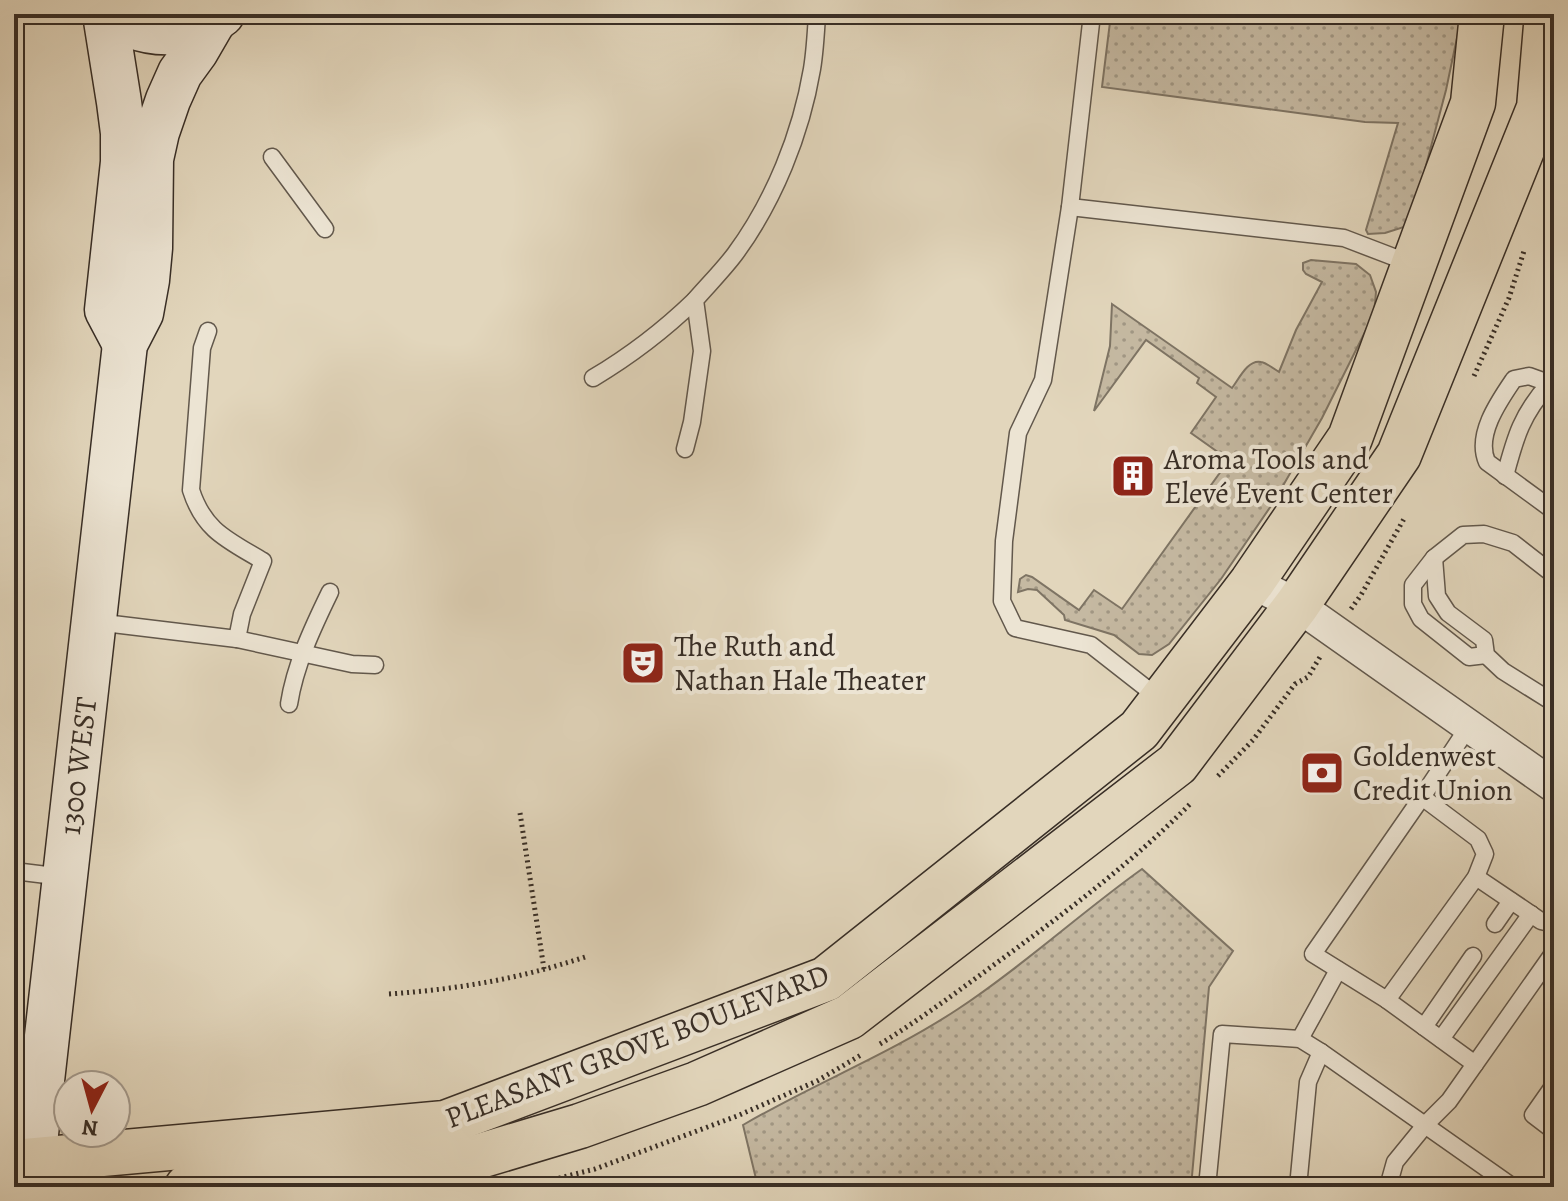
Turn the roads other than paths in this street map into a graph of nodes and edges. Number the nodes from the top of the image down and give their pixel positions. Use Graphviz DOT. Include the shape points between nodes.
graph roads {
  1 [pos="107,14"];
  2 [pos="817,14"];
  3 [pos="1092,14"];
  4 [pos="1482,14"];
  5 [pos="1547,14"];
  6 [pos="218,17"];
  7 [pos="272,157"];
  8 [pos="1070,207"];
  9 [pos="325,229"];
  10 [pos="1414,265"];
  11 [pos="695,300"];
  12 [pos="208,331"];
  13 [pos="125,344"];
  14 [pos="593,378"];
  15 [pos="1552,384"];
  16 [pos="685,449"];
  17 [pos="1505,476"];
  18 [pos="1554,511"];
  19 [pos="1434,558"];
  20 [pos="1554,575"];
  21 [pos="1252,582"];
  22 [pos="330,592"];
  23 [pos="1297,605"];
  24 [pos="94,622"];
  25 [pos="237,639"];
  26 [pos="303,654"];
  27 [pos="1486,655"];
  28 [pos="375,665"];
  29 [pos="1161,700"];
  30 [pos="1554,703"];
  31 [pos="289,704"];
  32 [pos="1469,726"];
  33 [pos="1554,786"];
  34 [pos="1422,797"];
  35 [pos="14,871"];
  36 [pos="1476,877"];
  37 [pos="65,878"];
  38 [pos="1511,901"];
  39 [pos="1531,914"];
  40 [pos="1495,924"];
  41 [pos="1554,924"];
  42 [pos="1554,952"];
  43 [pos="1473,956"];
  44 [pos="1338,970"];
  45 [pos="1387,1000"];
  46 [pos="1424,1027"];
  47 [pos="1300,1039"];
  48 [pos="1441,1039"];
  49 [pos="1321,1052"];
  50 [pos="1475,1064"];
  51 [pos="1554,1085"];
  52 [pos="1426,1124"];
  53 [pos="1554,1131"];
  54 [pos="26,1170"];
  55 [pos="187,1187"];
  56 [pos="1207,1187"];
  57 [pos="1298,1187"];
  58 [pos="1388,1187"];
  59 [pos="1513,1187"];
  1 -- 6 [label="street" via="158,33 187,31"];
  1 -- 13 [label="street" via="123,133 107,310"];
  2 -- 11 [label="lane" via="812,69 785,161 753,227"];
  3 -- 8 [label="lane"];
  4 -- 10 [label="main road, PLEASANT GROVE BOULEVARD" via="1473,103"];
  5 -- 23 [label="main road, PLEASANT GROVE BOULEVARD" via="1539,108 1399,455"];
  6 -- 13 [label="street" via="180,73 157,132 151,159 147,280 141,313"];
  7 -- 9 [label="lane"];
  8 -- 10 [label="lane" via="1344,238"];
  8 -- 29 [label="lane" via="1043,380 1018,433 1002,601 1015,628 1091,645"];
  10 -- 21 [label="main road, PLEASANT GROVE BOULEVARD" via="1350,438"];
  11 -- 14 [label="lane" via="652,338"];
  11 -- 16 [label="lane" via="702,351"];
  12 -- 25 [label="lane" via="202,348 191,490 210,527 263,561"];
  13 -- 24 [label="street, 1300 WEST"];
  15 -- 17 [label="lane" via="1525,416"];
  15 -- 17 [label="lane" via="1529,376 1514,379 1502,397 1485,434 1484,453"];
  17 -- 18 [label="lane"];
  19 -- 20 [label="lane" via="1463,535 1484,534 1513,543"];
  19 -- 27 [label="lane" via="1437,596 1448,613 1484,640"];
  19 -- 27 [label="lane" via="1413,585 1413,604 1421,619 1469,657"];
  21 -- 23 [label="street"];
  21 -- 29 [label="main road, PLEASANT GROVE BOULEVARD"];
  22 -- 26 [label="lane"];
  23 -- 32 [label="street"];
  23 -- 55 [label="main road, PLEASANT GROVE BOULEVARD" via="1177,764 849,1017 697,1084 460,1162"];
  24 -- 25 [label="lane"];
  24 -- 37 [label="street, 1300 WEST"];
  25 -- 26 [label="lane"];
  26 -- 28 [label="lane"];
  26 -- 31 [label="lane"];
  27 -- 30 [label="lane"];
  29 -- 54 [label="main road, PLEASANT GROVE BOULEVARD" via="1139,730 826,979 445,1123"];
  32 -- 33 [label="street"];
  32 -- 34 [label="lane"];
  34 -- 36 [label="lane" via="1478,839 1485,854"];
  34 -- 44 [label="lane" via="1313,954"];
  35 -- 37 [label="lane"];
  36 -- 38 [label="lane"];
  36 -- 45 [label="lane"];
  37 -- 54 [label="street, 1300 WEST"];
  38 -- 39 [label="lane"];
  38 -- 40 [label="lane"];
  39 -- 41 [label="lane"];
  39 -- 48 [label="lane"];
  42 -- 50 [label="lane"];
  43 -- 46 [label="lane"];
  44 -- 45 [label="lane"];
  44 -- 47 [label="lane"];
  45 -- 46 [label="lane"];
  46 -- 48 [label="lane"];
  47 -- 49 [label="lane"];
  47 -- 56 [label="lane" via="1222,1034"];
  48 -- 50 [label="lane"];
  49 -- 52 [label="lane"];
  49 -- 57 [label="lane" via="1308,1082"];
  50 -- 52 [label="lane"];
  51 -- 53 [label="lane" via="1533,1115"];
  52 -- 58 [label="lane" via="1395,1162"];
  52 -- 59 [label="lane"];
}
